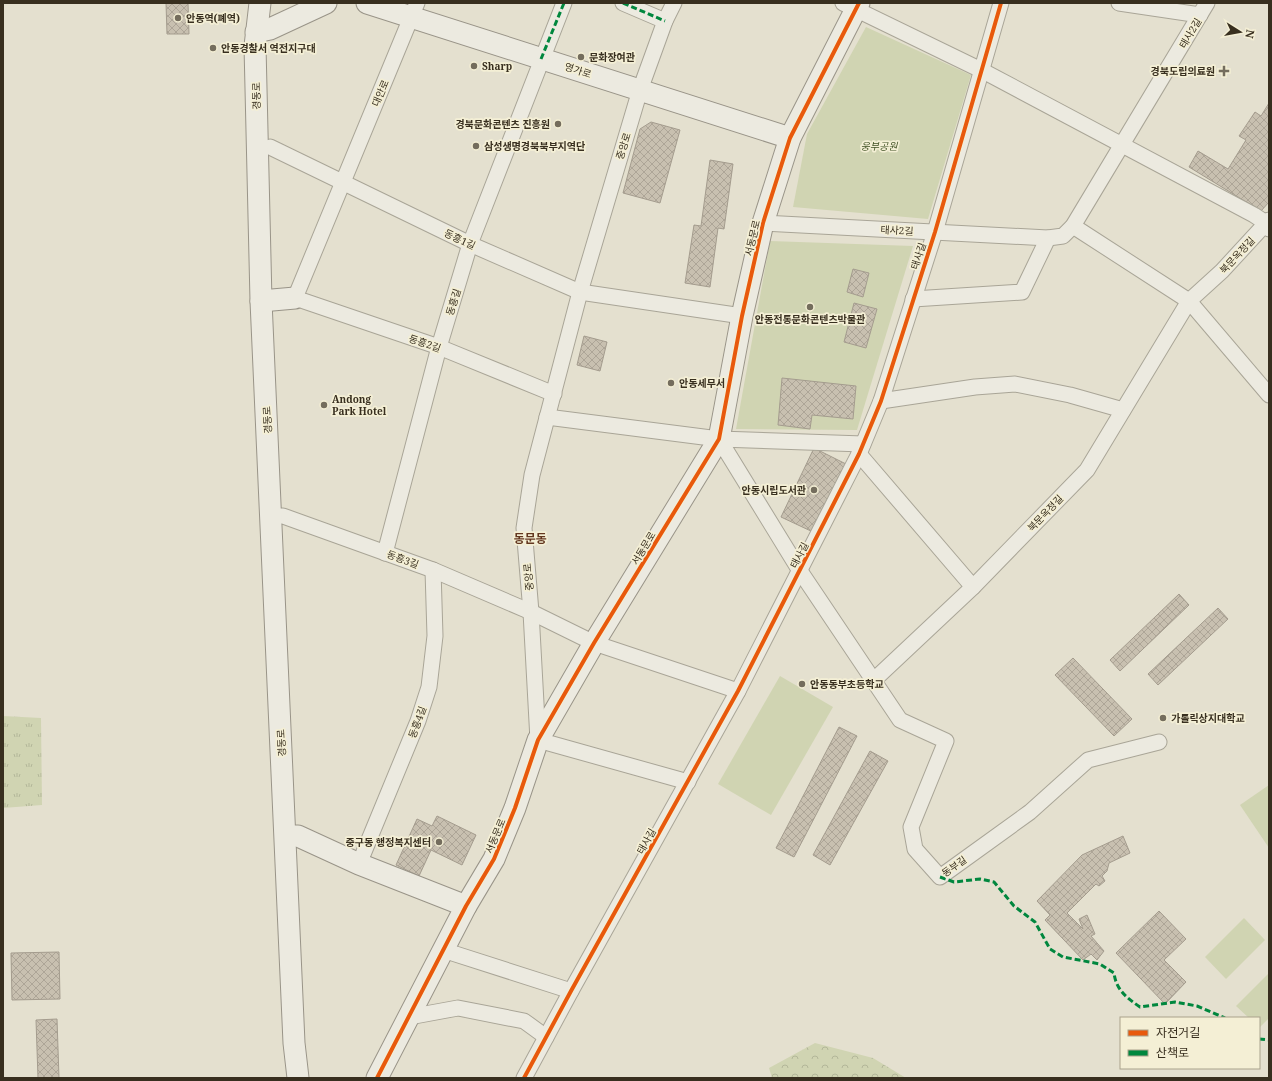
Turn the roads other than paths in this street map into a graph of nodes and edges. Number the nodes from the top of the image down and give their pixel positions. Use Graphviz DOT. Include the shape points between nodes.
graph roads {
  1 [pos="260,3"];
  2 [pos="274,3"];
  3 [pos="326,3"];
  4 [pos="367,3"];
  5 [pos="564,3"];
  6 [pos="623,3"];
  7 [pos="674,3"];
  8 [pos="1001,3"];
  9 [pos="1118,3"];
  10 [pos="852,5"];
  11 [pos="1204,9"];
  12 [pos="414,10"];
  13 [pos="664,21"];
  14 [pos="263,30"];
  15 [pos="541,59"];
  16 [pos="983,71"];
  17 [pos="640,90"];
  18 [pos="790,138"];
  19 [pos="1122,145"];
  20 [pos="270,147"];
  21 [pos="342,182"];
  22 [pos="763,223"];
  23 [pos="1268,224"];
  24 [pos="1073,226"];
  25 [pos="935,232"];
  26 [pos="1048,238"];
  27 [pos="470,244"];
  28 [pos="580,292"];
  29 [pos="913,299"];
  30 [pos="277,300"];
  31 [pos="1188,301"];
  32 [pos="742,316"];
  33 [pos="439,348"];
  34 [pos="554,394"];
  35 [pos="1269,394"];
  36 [pos="881,401"];
  37 [pos="1123,410"];
  38 [pos="548,418"];
  39 [pos="719,438"];
  40 [pos="861,449"];
  41 [pos="277,516"];
  42 [pos="385,553"];
  43 [pos="433,570"];
  44 [pos="800,572"];
  45 [pos="973,587"];
  46 [pos="531,612"];
  47 [pos="594,643"];
  48 [pos="874,680"];
  49 [pos="738,691"];
  50 [pos="538,740"];
  51 [pos="1159,742"];
  52 [pos="688,782"];
  53 [pos="292,836"];
  54 [pos="359,864"];
  55 [pos="466,906"];
  56 [pos="443,950"];
  57 [pos="571,992"];
  58 [pos="409,1017"];
  59 [pos="546,1037"];
  60 [pos="300,1043"];
  61 [pos="292,1078"];
  62 [pos="298,1078"];
  63 [pos="304,1078"];
  64 [pos="310,1078"];
  65 [pos="376,1078"];
  66 [pos="524,1078"];
  1 -- 14 [label="street, 경동로"];
  2 -- 14 [label="street, 경동로"];
  3 -- 14 [label="street"];
  4 -- 12 [label="street, 영가로"];
  5 -- 15 [label="street, 동흥길"];
  6 -- 13 [label="street"];
  7 -- 13 [label="street, 중앙로"];
  8 -- 16 [label="street, 태사길"];
  9 -- 11 [label="street"];
  10 -- 16 [label="street"];
  10 -- 18 [label="street, 서동문로"];
  11 -- 19 [label="street, 태사2길"];
  12 -- 15 [label="street, 영가로"];
  12 -- 21 [label="street, 대안로"];
  13 -- 17 [label="street, 중앙로"];
  14 -- 20 [label="street, 경동로" via="268,47"];
  14 -- 30 [label="street, 경동로" via="255,54"];
  15 -- 17 [label="street, 영가로"];
  15 -- 27 [label="street, 동흥길"];
  16 -- 19 [label="street"];
  16 -- 25 [label="street, 태사길"];
  17 -- 18 [label="street, 영가로"];
  17 -- 28 [label="street, 중앙로"];
  18 -- 22 [label="street, 서동문로"];
  19 -- 23 [label="street"];
  19 -- 24 [label="street, 태사2길"];
  20 -- 21 [label="street"];
  20 -- 30 [label="street, 경동로"];
  21 -- 27 [label="street, 동흥1길"];
  21 -- 30 [label="street, 대안로"];
  22 -- 25 [label="street, 태사2길"];
  22 -- 32 [label="street, 서동문로"];
  23 -- 31 [label="street, 북문옥정길"];
  24 -- 26 [label="street, 태사2길" via="1063,236"];
  24 -- 31 [label="street"];
  25 -- 26 [label="street, 태사2길"];
  25 -- 29 [label="street, 태사길"];
  26 -- 29 [label="street" via="1022,292"];
  27 -- 28 [label="street, 동흥1길"];
  27 -- 33 [label="street, 동흥길"];
  28 -- 32 [label="street"];
  28 -- 34 [label="street, 중앙로"];
  29 -- 36 [label="street, 태사길"];
  30 -- 33 [label="street, 동흥2길"];
  30 -- 41 [label="street, 경동로"];
  31 -- 35 [label="street"];
  31 -- 37 [label="street, 북문옥정길"];
  32 -- 39 [label="street, 서동문로"];
  33 -- 34 [label="street, 동흥2길"];
  33 -- 42 [label="street, 동흥길"];
  34 -- 38 [label="street, 중앙로"];
  36 -- 37 [label="street" via="975,387 1015,384 1070,395"];
  36 -- 40 [label="street, 태사길"];
  37 -- 45 [label="street, 북문옥정길" via="1087,470"];
  38 -- 39 [label="street"];
  38 -- 46 [label="street, 중앙로" via="532,475 524,528"];
  39 -- 40 [label="street"];
  39 -- 44 [label="street, 태사길"];
  39 -- 47 [label="street, 서동문로"];
  40 -- 44 [label="street, 태사길"];
  40 -- 45 [label="street"];
  41 -- 42 [label="street, 동흥3길"];
  41 -- 53 [label="street, 경동로"];
  42 -- 43 [label="street, 동흥3길"];
  43 -- 46 [label="street, 동흥3길"];
  43 -- 54 [label="street, 동흥4길" via="435,636 429,687 418,721"];
  44 -- 48 [label="street"];
  44 -- 49 [label="street, 태사길"];
  45 -- 48 [label="street, 북문옥정길"];
  46 -- 47 [label="street, 동흥3길"];
  46 -- 50 [label="street, 중앙로"];
  47 -- 49 [label="street"];
  47 -- 50 [label="street, 서동문로"];
  48 -- 51 [label="street, 동부길" via="900,720 946,741 911,827 915,849 940,877 1030,812 1088,760"];
  49 -- 52 [label="street, 태사길"];
  50 -- 52 [label="street"];
  50 -- 55 [label="street, 서동문로" via="515,808 494,858"];
  52 -- 57 [label="street, 태사길"];
  53 -- 54 [label="street"];
  53 -- 60 [label="street, 경동로"];
  54 -- 55 [label="street"];
  55 -- 56 [label="street, 서동문로"];
  56 -- 57 [label="street"];
  56 -- 58 [label="street, 서동문로"];
  57 -- 59 [label="street, 태사길"];
  58 -- 59 [label="street" via="458,1008 524,1021"];
  58 -- 65 [label="street, 서동문로"];
  59 -- 66 [label="street, 태사길"];
  60 -- 61 [label="street"];
  60 -- 62 [label="street, 경동로"];
  60 -- 63 [label="street, 경동로"];
  60 -- 64 [label="street"];
}
